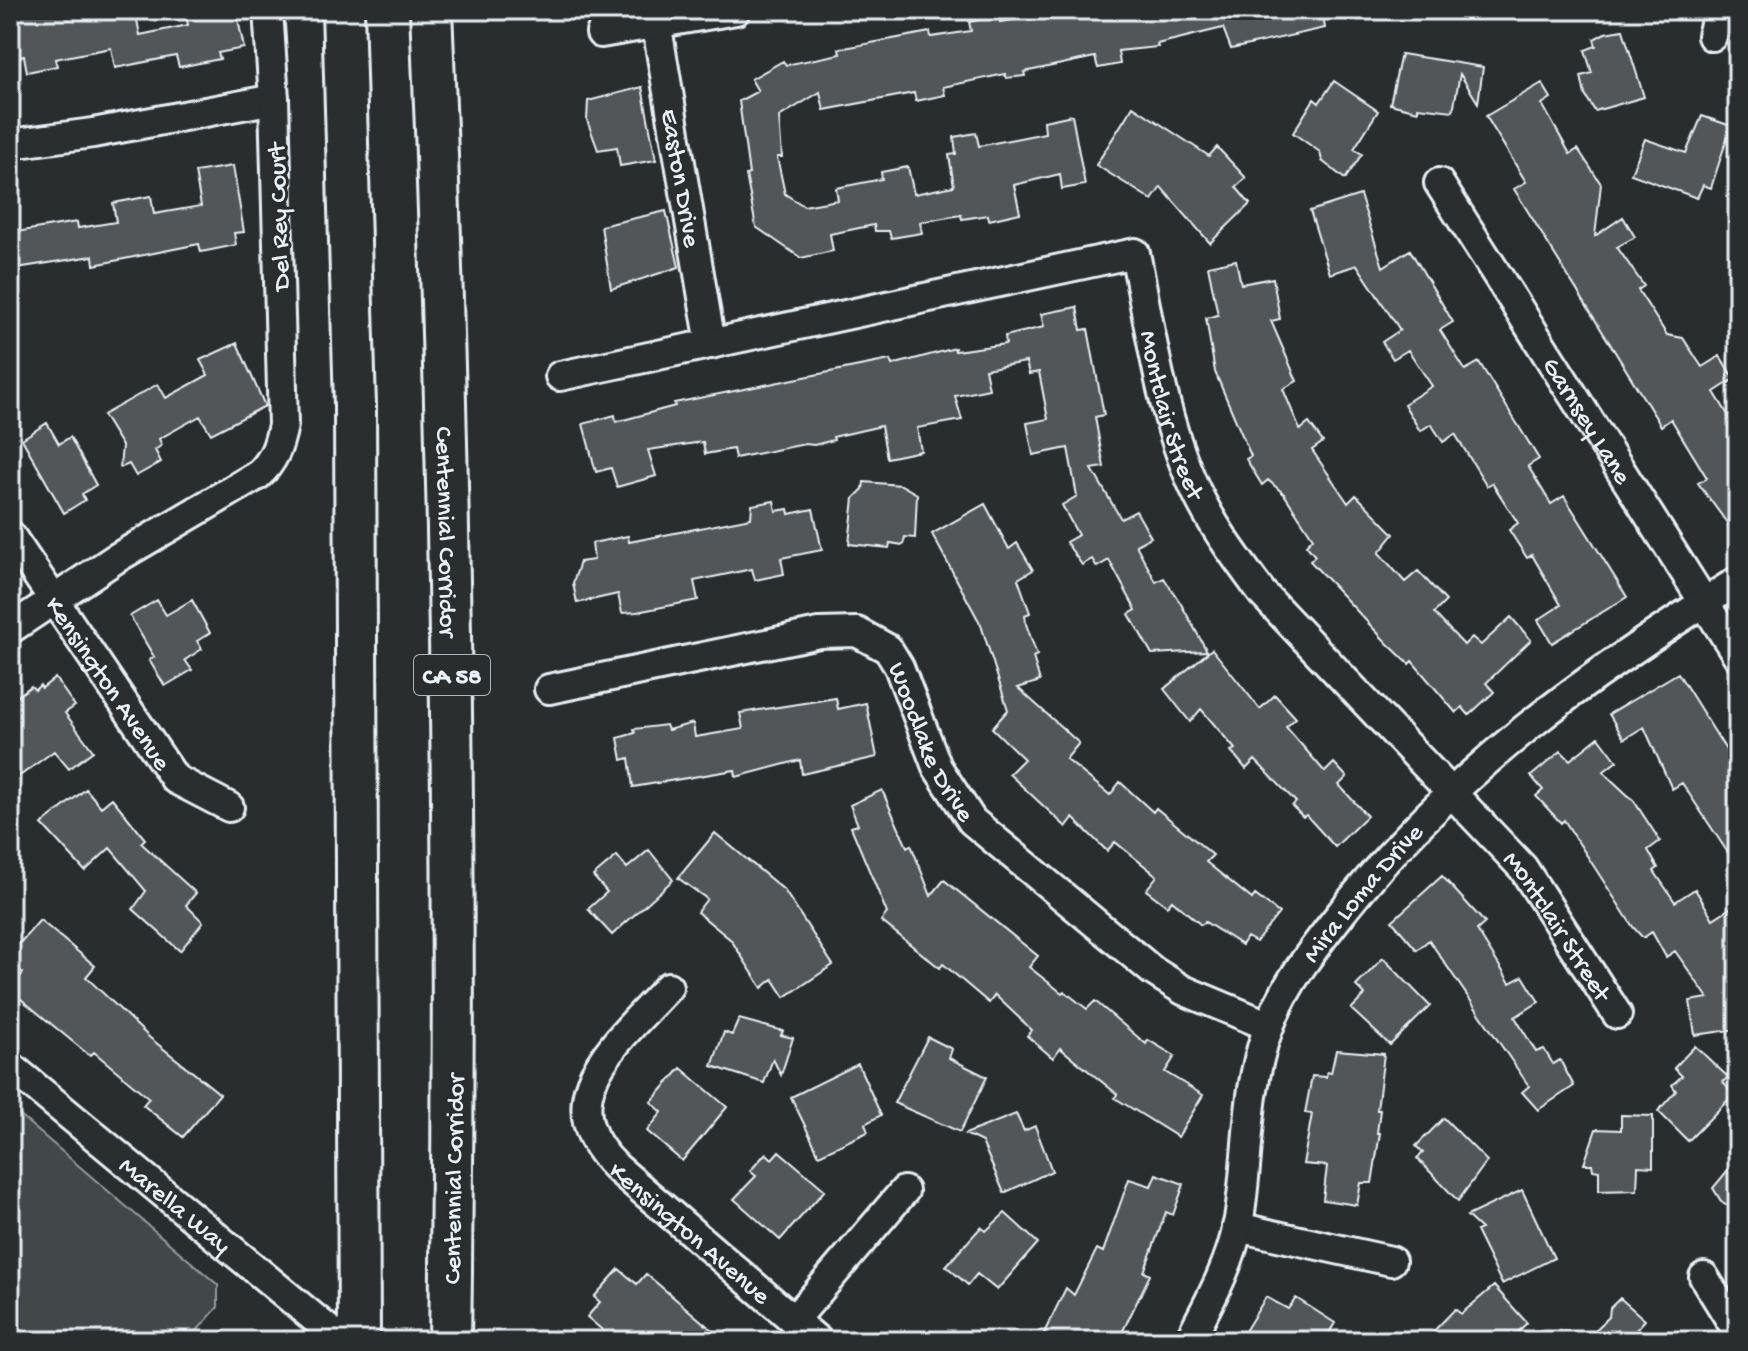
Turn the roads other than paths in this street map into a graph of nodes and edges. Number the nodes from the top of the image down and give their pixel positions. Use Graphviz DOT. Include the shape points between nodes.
graph roads {
  1 [pos="268,10"];
  2 [pos="343,10"];
  3 [pos="431,10"];
  4 [pos="736,10"];
  5 [pos="655,18"];
  6 [pos="601,33"];
  7 [pos="274,99"];
  8 [pos="10,144"];
  9 [pos="1439,183"];
  10 [pos="711,344"];
  11 [pos="560,376"];
  12 [pos="10,535"];
  13 [pos="1738,581"];
  14 [pos="53,599"];
  15 [pos="1704,602"];
  16 [pos="10,629"];
  17 [pos="1738,656"];
  18 [pos="549,689"];
  19 [pos="1451,791"];
  20 [pos="229,807"];
  21 [pos="668,987"];
  22 [pos="1617,1014"];
  23 [pos="1269,1026"];
  24 [pos="10,1066"];
  25 [pos="904,1191"];
  26 [pos="1237,1227"];
  27 [pos="1391,1261"];
  28 [pos="1704,1277"];
  29 [pos="794,1320"];
  30 [pos="1738,1332"];
  31 [pos="342,1341"];
  32 [pos="359,1341"];
  33 [pos="450,1341"];
  34 [pos="818,1341"];
  35 [pos="1189,1341"];
  1 -- 7 [label="street, Del Rey Court"];
  2 -- 32 [label="highway" via="355,422"];
  3 -- 33 [label="highway, Centennial Corridor / CA 58" via="451,611"];
  4 -- 5 [label="street"];
  5 -- 6 [label="street"];
  5 -- 10 [label="street, Easton Drive"];
  7 -- 8 [label="street"];
  7 -- 14 [label="street, Del Rey Court" via="283,425 271,462 258,475"];
  9 -- 15 [label="street, Garnsey Lane"];
  10 -- 11 [label="street, Montclair Street"];
  10 -- 19 [label="street, Montclair Street" via="1135,253 1167,413 1208,513 1262,593"];
  12 -- 14 [label="street, Kensington Avenue"];
  13 -- 15 [label="street, Mira Loma Drive"];
  14 -- 16 [label="street"];
  14 -- 20 [label="street, Kensington Avenue" via="175,779"];
  15 -- 17 [label="street, Garnsey Lane"];
  15 -- 19 [label="street, Mira Loma Drive" via="1579,684"];
  18 -- 23 [label="street, Woodlake Drive" via="819,633 842,630 874,638 899,667 937,767 972,821 1153,971 1183,990"];
  19 -- 22 [label="street, Montclair Street" via="1523,868"];
  19 -- 23 [label="street, Mira Loma Drive" via="1372,874 1312,949"];
  21 -- 29 [label="street, Kensington Avenue" via="597,1070 584,1109 588,1128 604,1155"];
  23 -- 26 [label="street, Mira Loma Drive" via="1247,1115"];
  24 -- 31 [label="street, Marella Way"];
  25 -- 29 [label="street"];
  26 -- 27 [label="street"];
  26 -- 35 [label="street, Mira Loma Drive" via="1218,1286"];
  28 -- 30 [label="street"];
  29 -- 34 [label="street, Kensington Avenue"];
}
